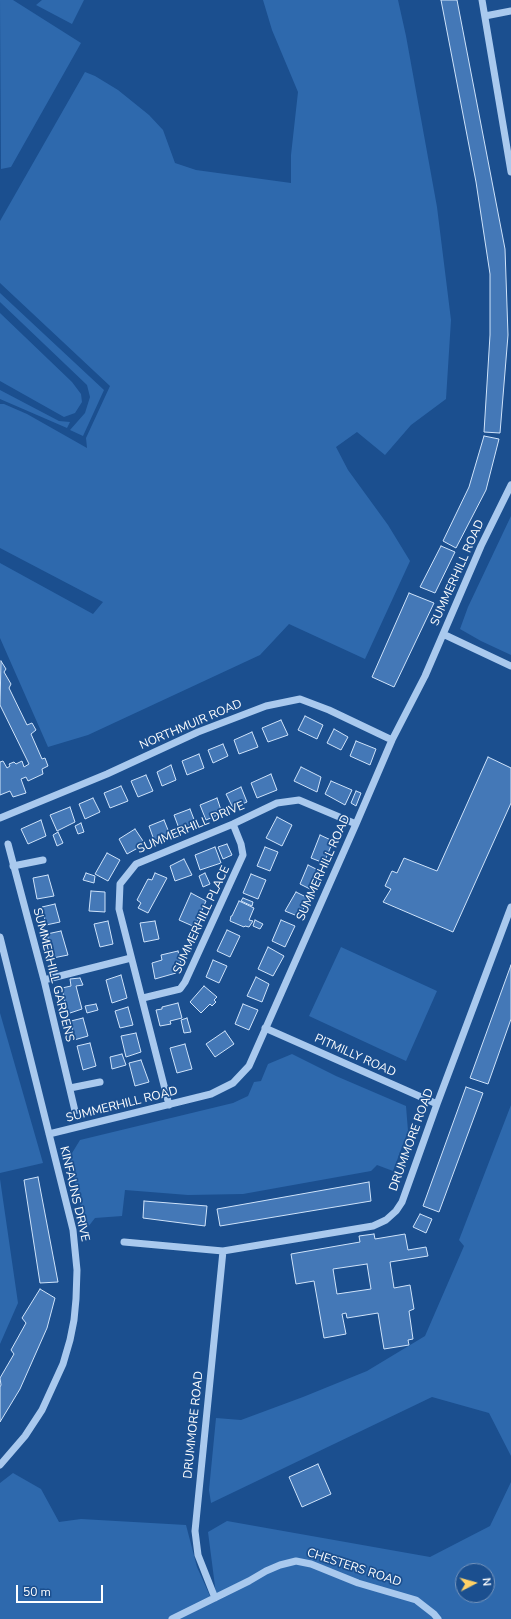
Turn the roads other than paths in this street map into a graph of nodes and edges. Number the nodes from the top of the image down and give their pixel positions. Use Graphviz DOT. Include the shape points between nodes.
graph roads {
  1 [pos="482,0"];
  2 [pos="511,11"];
  3 [pos="484,16"];
  4 [pos="510,152"];
  5 [pos="511,172"];
  6 [pos="511,485"];
  7 [pos="443,634"];
  8 [pos="511,666"];
  9 [pos="392,740"];
  10 [pos="0,818"];
  11 [pos="233,824"];
  12 [pos="356,824"];
  13 [pos="8,844"];
  14 [pos="43,860"];
  15 [pos="13,866"];
  16 [pos="511,907"];
  17 [pos="0,937"];
  18 [pos="131,958"];
  19 [pos="44,980"];
  20 [pos="143,998"];
  21 [pos="265,1028"];
  22 [pos="100,1082"];
  23 [pos="70,1088"];
  24 [pos="436,1104"];
  25 [pos="169,1105"];
  26 [pos="75,1111"];
  27 [pos="49,1134"];
  28 [pos="124,1242"];
  29 [pos="223,1252"];
  30 [pos="0,1465"];
  31 [pos="215,1598"];
  32 [pos="172,1619"];
  33 [pos="438,1619"];
  1 -- 3 [label="street"];
  2 -- 3 [label="street"];
  3 -- 4 [label="street"];
  4 -- 5 [label="street"];
  6 -- 7 [label="street, SUMMERHILL ROAD"];
  7 -- 8 [label="street"];
  7 -- 9 [label="street, SUMMERHILL ROAD"];
  9 -- 10 [label="street, NORTHMUIR ROAD" via="300,699 266,706 198,732 107,774"];
  9 -- 12 [label="street, SUMMERHILL ROAD"];
  11 -- 12 [label="street, SUMMERHILL DRIVE" via="277,802 299,800"];
  11 -- 18 [label="street, SUMMERHILL DRIVE" via="136,864 120,884 119,909"];
  11 -- 20 [label="street, SUMMERHILL PLACE" via="244,855 185,982 180,989"];
  12 -- 21 [label="street, SUMMERHILL ROAD"];
  13 -- 15 [label="street, SUMMERHILL GARDENS"];
  14 -- 15 [label="street"];
  15 -- 19 [label="street, SUMMERHILL GARDENS"];
  16 -- 24 [label="street, DRUMMORE ROAD"];
  17 -- 27 [label="street, KINFAUNS DRIVE"];
  18 -- 19 [label="street"];
  18 -- 20 [label="street, SUMMERHILL DRIVE"];
  19 -- 23 [label="street, SUMMERHILL GARDENS"];
  20 -- 25 [label="street, SUMMERHILL DRIVE"];
  21 -- 24 [label="street, PITMILLY ROAD"];
  21 -- 25 [label="street, SUMMERHILL ROAD" via="249,1066 233,1083 211,1094"];
  22 -- 23 [label="street"];
  23 -- 26 [label="street, SUMMERHILL GARDENS"];
  24 -- 29 [label="street, DRUMMORE ROAD" via="402,1202 386,1220 373,1226"];
  25 -- 27 [label="street, SUMMERHILL ROAD"];
  27 -- 30 [label="street, KINFAUNS DRIVE" via="73,1230 76,1299 74,1320 63,1364 45,1404 25,1436"];
  28 -- 29 [label="street, DRUMMORE ROAD"];
  29 -- 31 [label="street, DRUMMORE ROAD" via="195,1532 198,1555"];
  31 -- 32 [label="street, CHESTERS ROAD"];
  31 -- 33 [label="street, CHESTERS ROAD" via="266,1571 296,1561 416,1600"];
}
